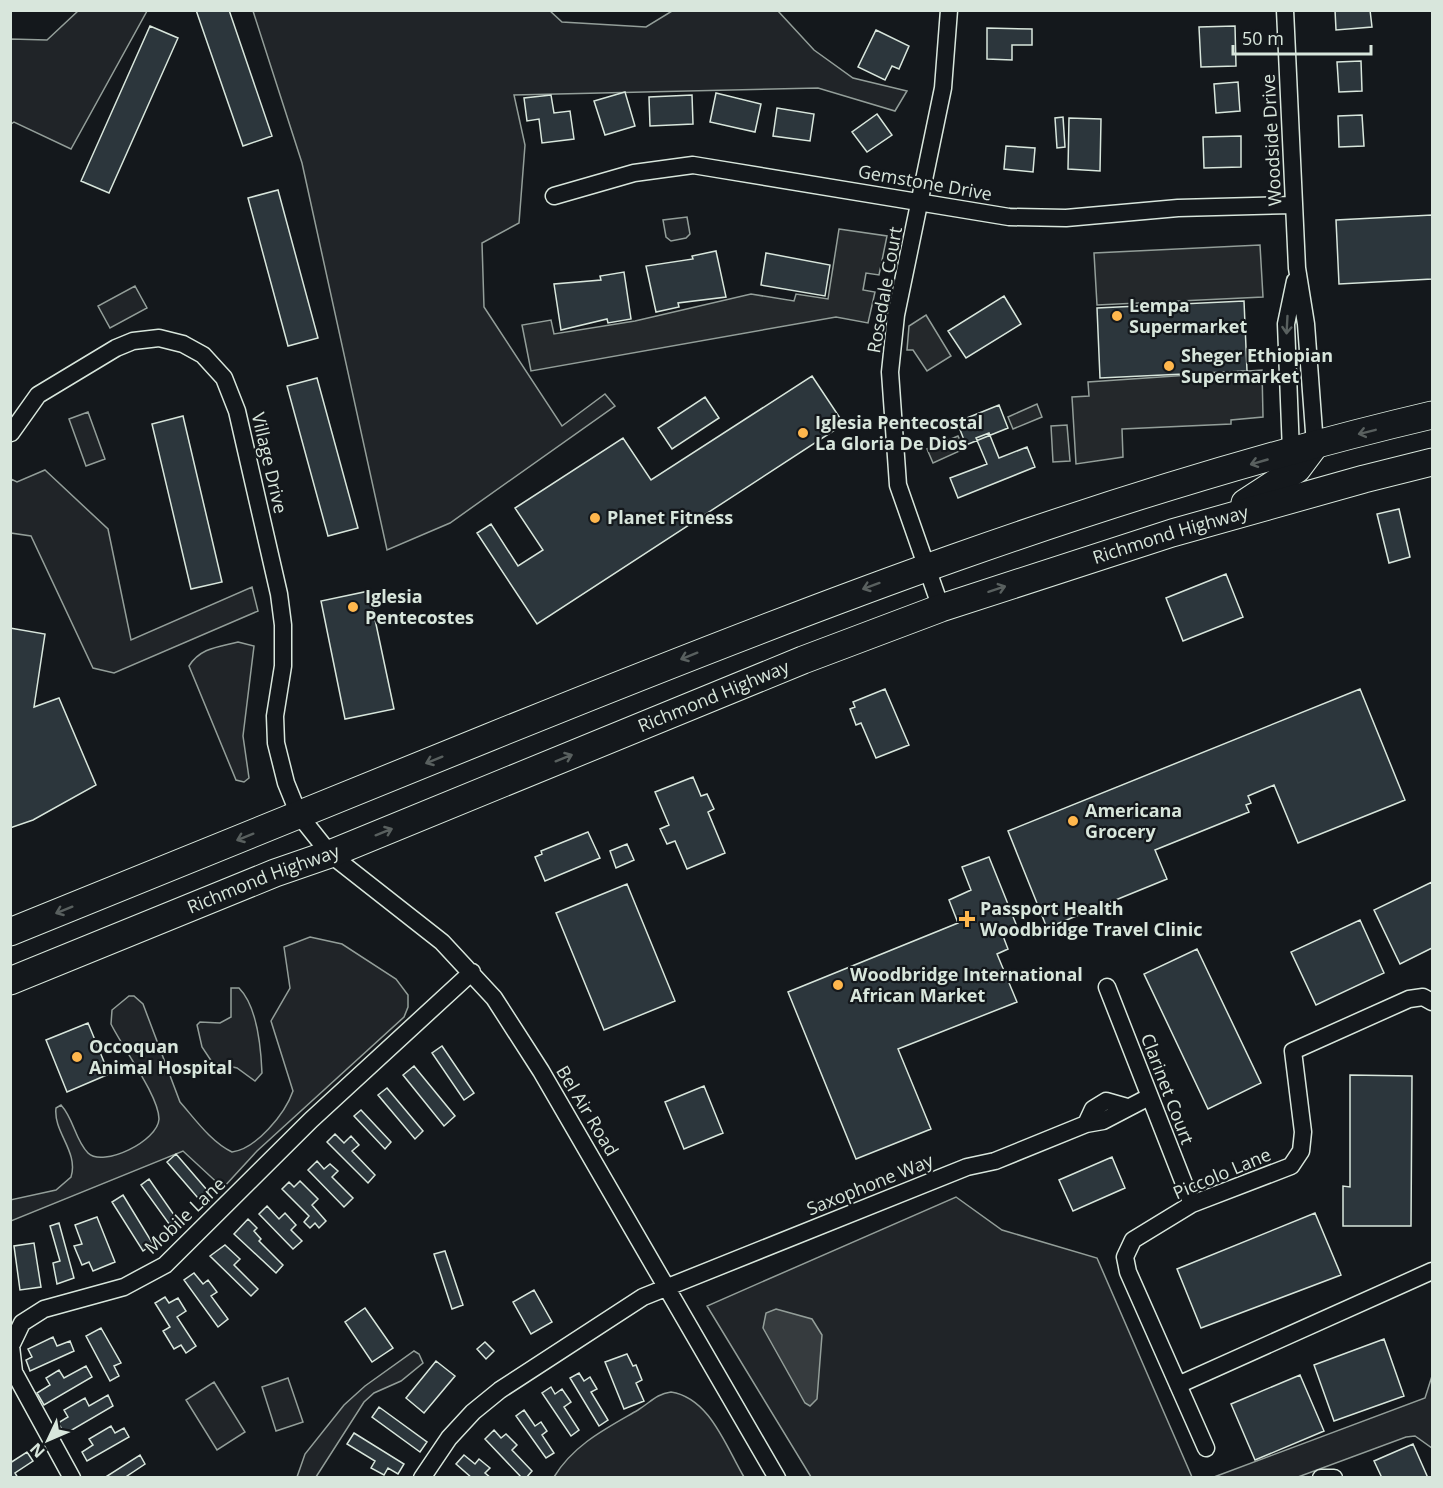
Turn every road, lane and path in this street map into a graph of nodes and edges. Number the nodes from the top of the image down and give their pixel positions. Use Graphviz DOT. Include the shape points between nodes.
graph roads {
  1 [pos="949,10"];
  2 [pos="1285,10"];
  3 [pos="554,196"];
  4 [pos="922,201"];
  5 [pos="1294,205"];
  6 [pos="1297,268"];
  7 [pos="1432,416"];
  8 [pos="11,433"];
  9 [pos="1303,449"];
  10 [pos="1432,462"];
  11 [pos="1218,519"];
  12 [pos="926,566"];
  13 [pos="941,608"];
  14 [pos="299,815"];
  15 [pos="330,854"];
  16 [pos="10,932"];
  17 [pos="472,972"];
  18 [pos="10,981"];
  19 [pos="1107,987"];
  20 [pos="1432,1002"];
  21 [pos="1149,1097"];
  22 [pos="1192,1204"];
  23 [pos="1432,1271"];
  24 [pos="669,1289"];
  25 [pos="1178,1385"];
  26 [pos="1206,1448"];
  27 [pos="72,1478"];
  28 [pos="422,1478"];
  29 [pos="777,1478"];
  30 [pos="1321,1478"];
  31 [pos="1334,1478"];
  1 -- 4 [label="street, Rosedale Court" via="943,88"];
  2 -- 5 [label="street, Woodside Drive"];
  3 -- 4 [label="street, Gemstone Drive" via="634,174 693,165"];
  4 -- 5 [label="street, Gemstone Drive" via="986,214 1038,218 1178,207"];
  4 -- 12 [label="street, Rosedale Court" via="896,315 890,372 898,484"];
  5 -- 6 [label="street, Woodside Drive"];
  6 -- 9 [label="street, Woodside Drive" via="1306,324"];
  6 -- 9 [label="street, Woodside Drive, one-way" via="1286,324"];
  7 -- 9 [label="main road, one-way"];
  8 -- 14 [label="street, Village Drive" via="38,395 133,341 174,341 197,351 218,370 228,384 237,411 279,594 284,625 276,743"];
  9 -- 11 [label="main road" via="1303,464 1291,474"];
  9 -- 12 [label="main road, one-way" via="1099,509"];
  10 -- 11 [label="main road, Richmond Highway"];
  13 -- 11 [label="main road, Richmond Highway, one-way"];
  12 -- 13 [label="street, Rosedale Court"];
  12 -- 14 [label="main road, one-way" via="666,665"];
  15 -- 13 [label="main road, Richmond Highway, one-way" via="792,664"];
  14 -- 15 [label="street, Bel Air Road"];
  14 -- 16 [label="main road, one-way"];
  15 -- 17 [label="street, Bel Air Road" via="409,913"];
  15 -- 18 [label="main road, Richmond Highway"];
  17 -- 24 [label="street, Bel Air Road" via="515,1029"];
  17 -- 27 [label="street, Mobile Lane" via="311,1120 165,1265 124,1287 44,1309 22,1323 11,1346 14,1372"];
  19 -- 21 [label="street, Clarinet Court"];
  20 -- 22 [label="street, Piccolo Lane" via="1423,997 1409,999 1293,1051 1303,1132 1301,1151 1291,1166"];
  21 -- 22 [label="street, Clarinet Court"];
  21 -- 24 [label="street, Saxophone Way" via="1102,1121 995,1161 967,1167"];
  22 -- 25 [label="street, Piccolo Lane" via="1133,1240 1125,1257"];
  23 -- 25 [label="street"];
  24 -- 28 [label="street" via="643,1298 513,1380 473,1412 449,1438"];
  24 -- 29 [label="street, Bel Air Road"];
  25 -- 26 [label="street, Piccolo Lane"];
  30 -- 31 [label="street"];
}
